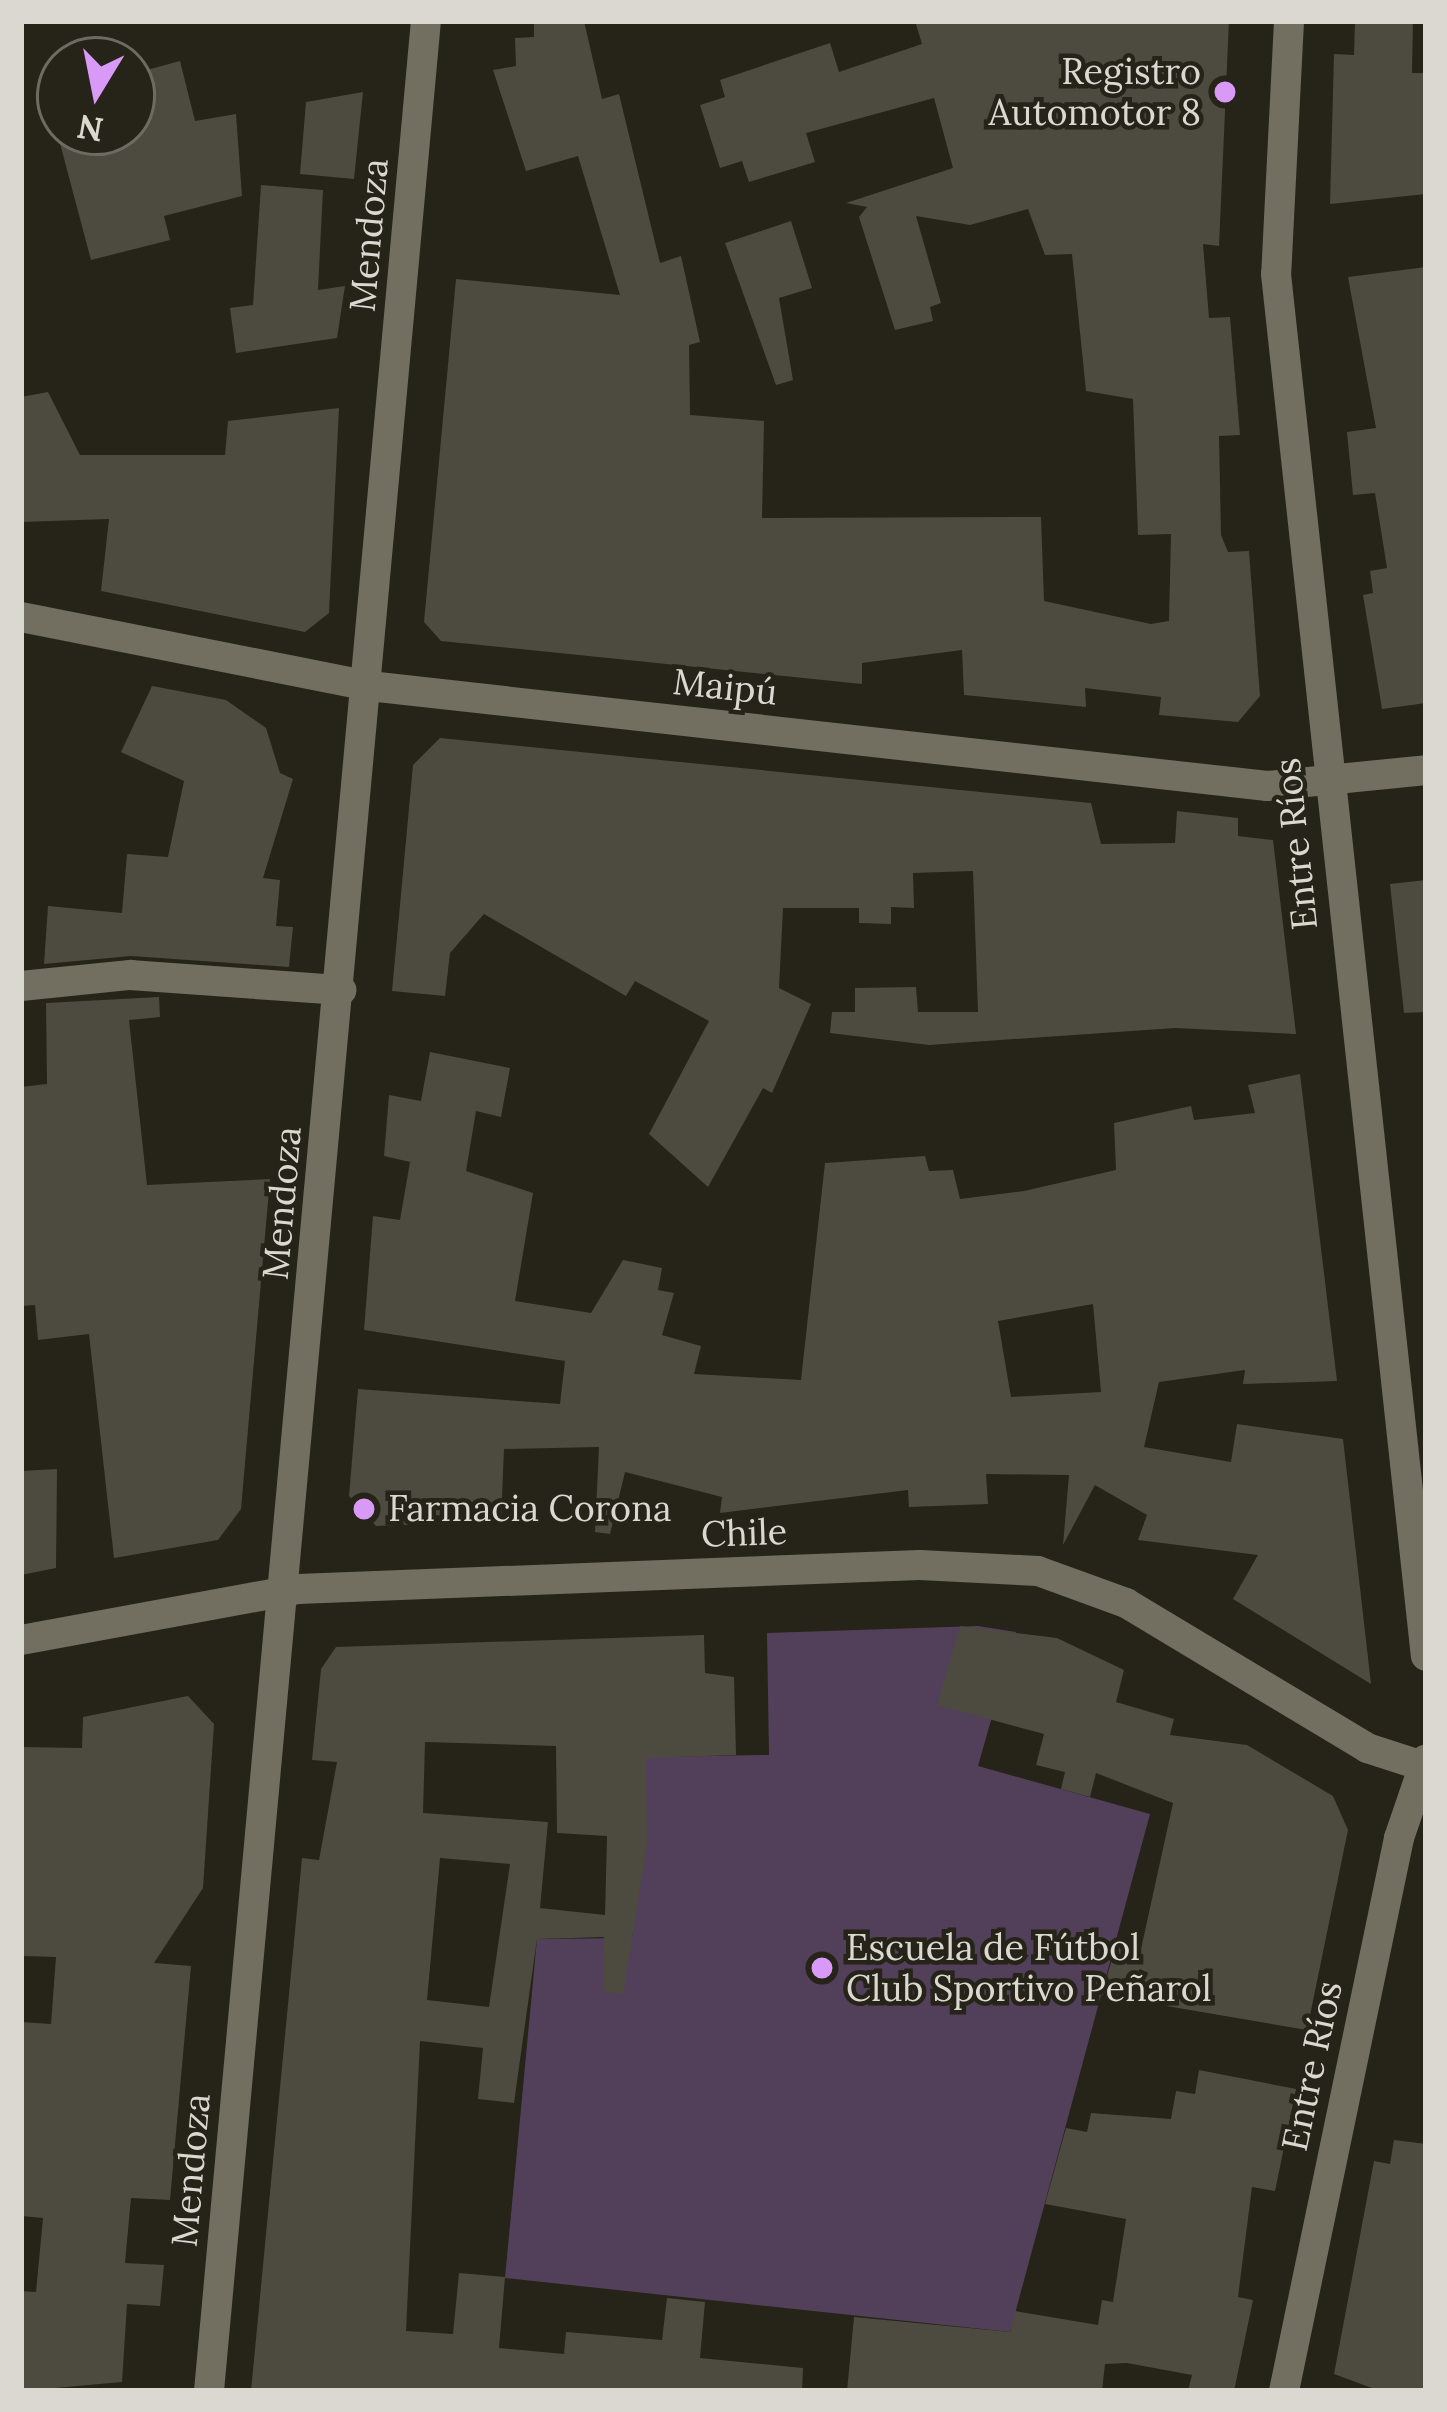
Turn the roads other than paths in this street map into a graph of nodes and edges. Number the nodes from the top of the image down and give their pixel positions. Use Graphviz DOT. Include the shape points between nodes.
graph roads {
  1 [pos="426,21"];
  2 [pos="1288,21"];
  3 [pos="21,616"];
  4 [pos="369,686"];
  5 [pos="1426,770"];
  6 [pos="1328,779"];
  7 [pos="21,986"];
  8 [pos="341,990"];
  9 [pos="284,1591"];
  10 [pos="21,1640"];
  11 [pos="1426,1656"];
  12 [pos="1425,1764"];
  13 [pos="209,2391"];
  14 [pos="1284,2391"];
  1 -- 4 [label="street, Mendoza"];
  2 -- 6 [label="street, Entre Ríos" via="1276,274"];
  3 -- 4 [label="street, Maipú"];
  4 -- 6 [label="street, Maipú" via="1267,786"];
  4 -- 8 [label="street, Mendoza"];
  5 -- 6 [label="street, Maipú"];
  6 -- 11 [label="street, Entre Ríos"];
  7 -- 8 [label="street" via="130,975"];
  8 -- 9 [label="street, Mendoza"];
  9 -- 10 [label="street, Chile"];
  9 -- 12 [label="street, Chile" via="920,1565 1038,1571 1126,1603 1367,1748"];
  9 -- 13 [label="street, Mendoza"];
  12 -- 14 [label="street, Entre Ríos" via="1399,1838"];
}
